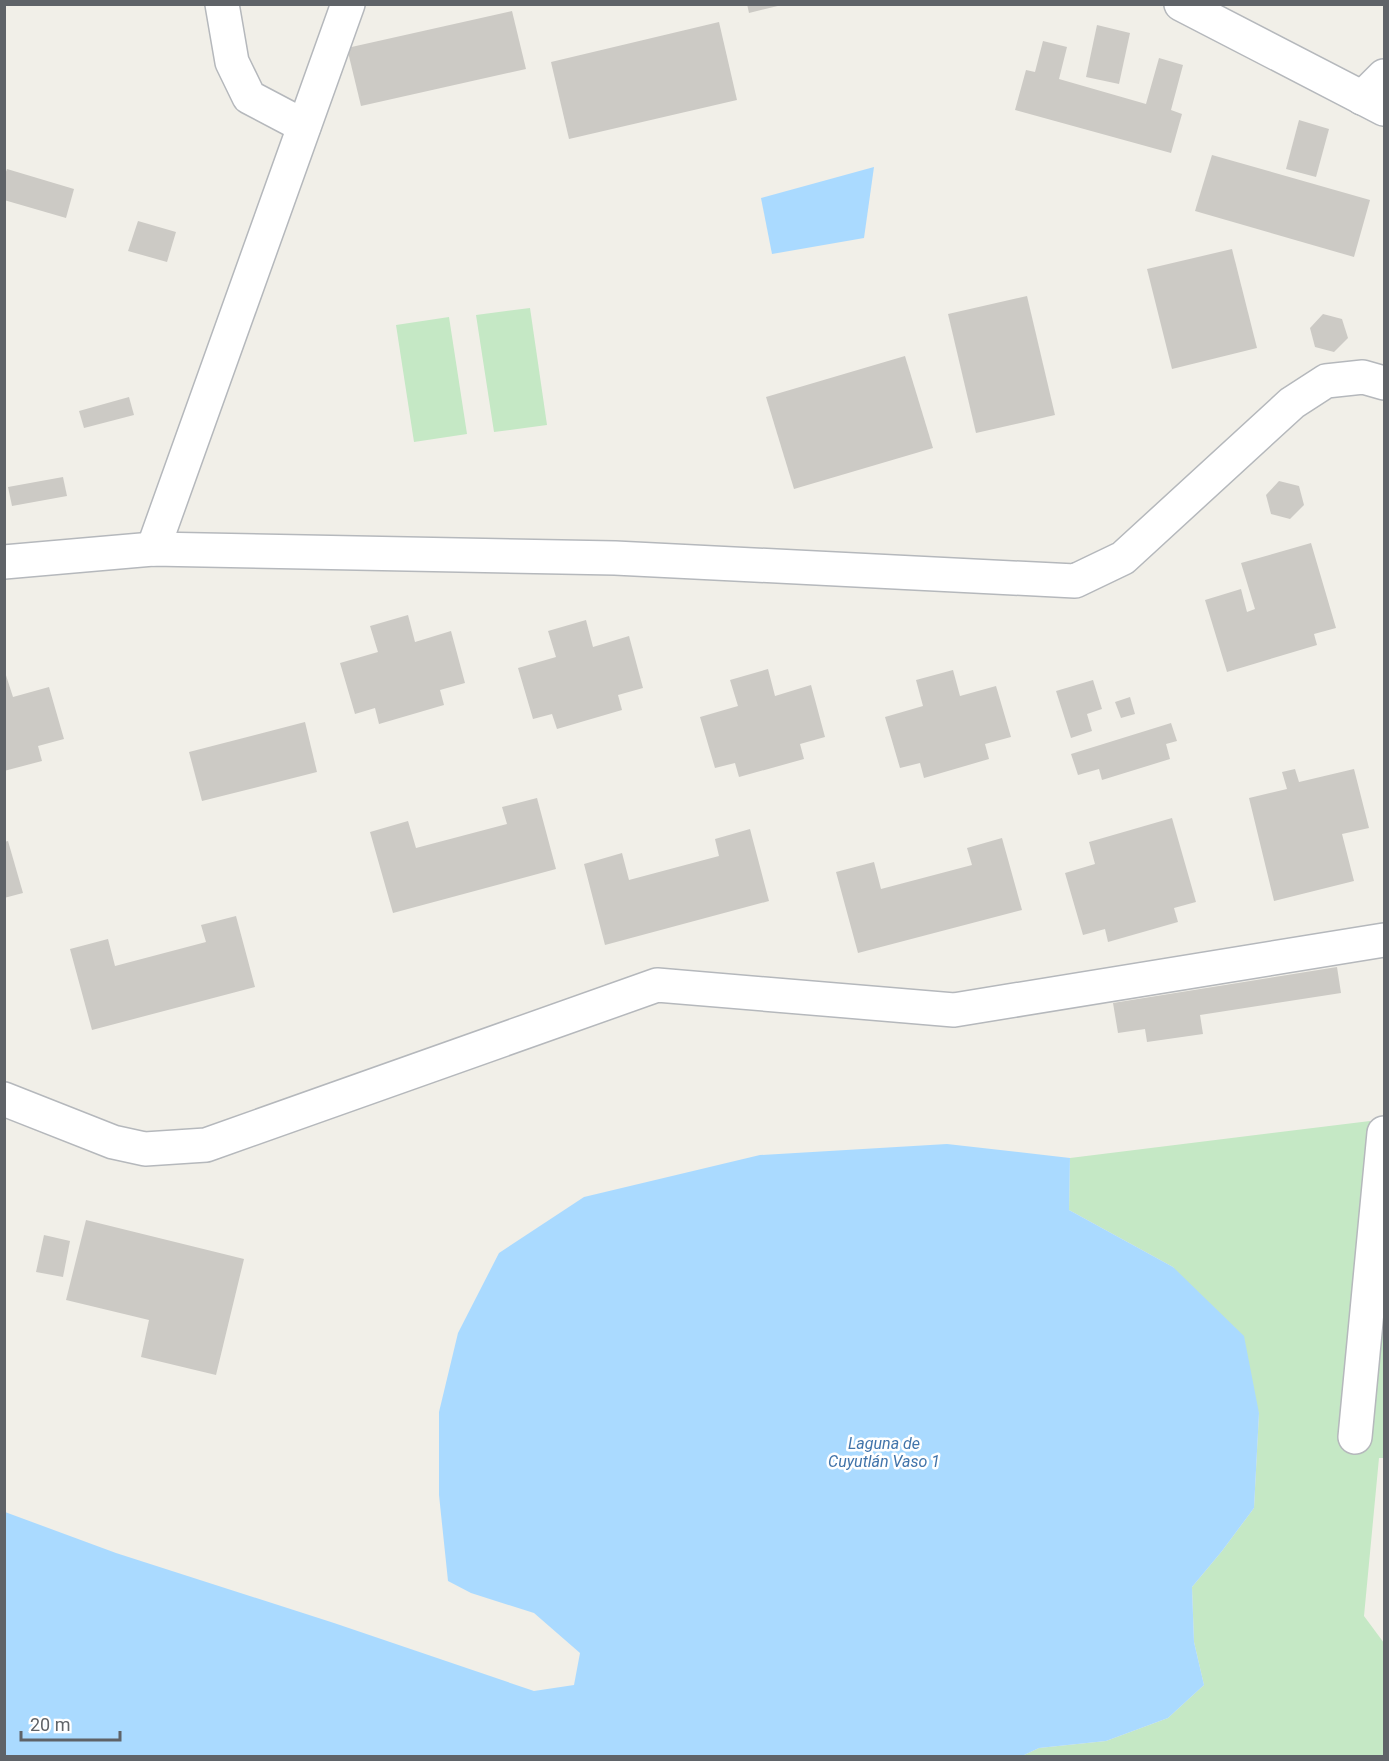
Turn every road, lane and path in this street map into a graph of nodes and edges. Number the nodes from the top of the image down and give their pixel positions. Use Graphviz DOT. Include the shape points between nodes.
graph roads {
  1 [pos="222,4"];
  2 [pos="348,4"];
  3 [pos="1181,4"];
  4 [pos="1377,94"];
  5 [pos="304,126"];
  6 [pos="1384,383"];
  7 [pos="153,549"];
  8 [pos="4,562"];
  9 [pos="1384,940"];
  10 [pos="4,1099"];
  11 [pos="1384,1133"];
  12 [pos="1355,1437"];
  1 -- 5 [label="street" via="232,62 249,97"];
  2 -- 5 [label="street"];
  3 -- 4 [label="street"];
  5 -- 7 [label="street"];
  6 -- 7 [label="street" via="1363,377 1326,381 1292,404 1123,558 1075,581 615,558"];
  7 -- 8 [label="street"];
  9 -- 10 [label="street" via="954,1010 657,985 206,1145 145,1149 113,1143"];
  11 -- 12 [label="street"];
}
